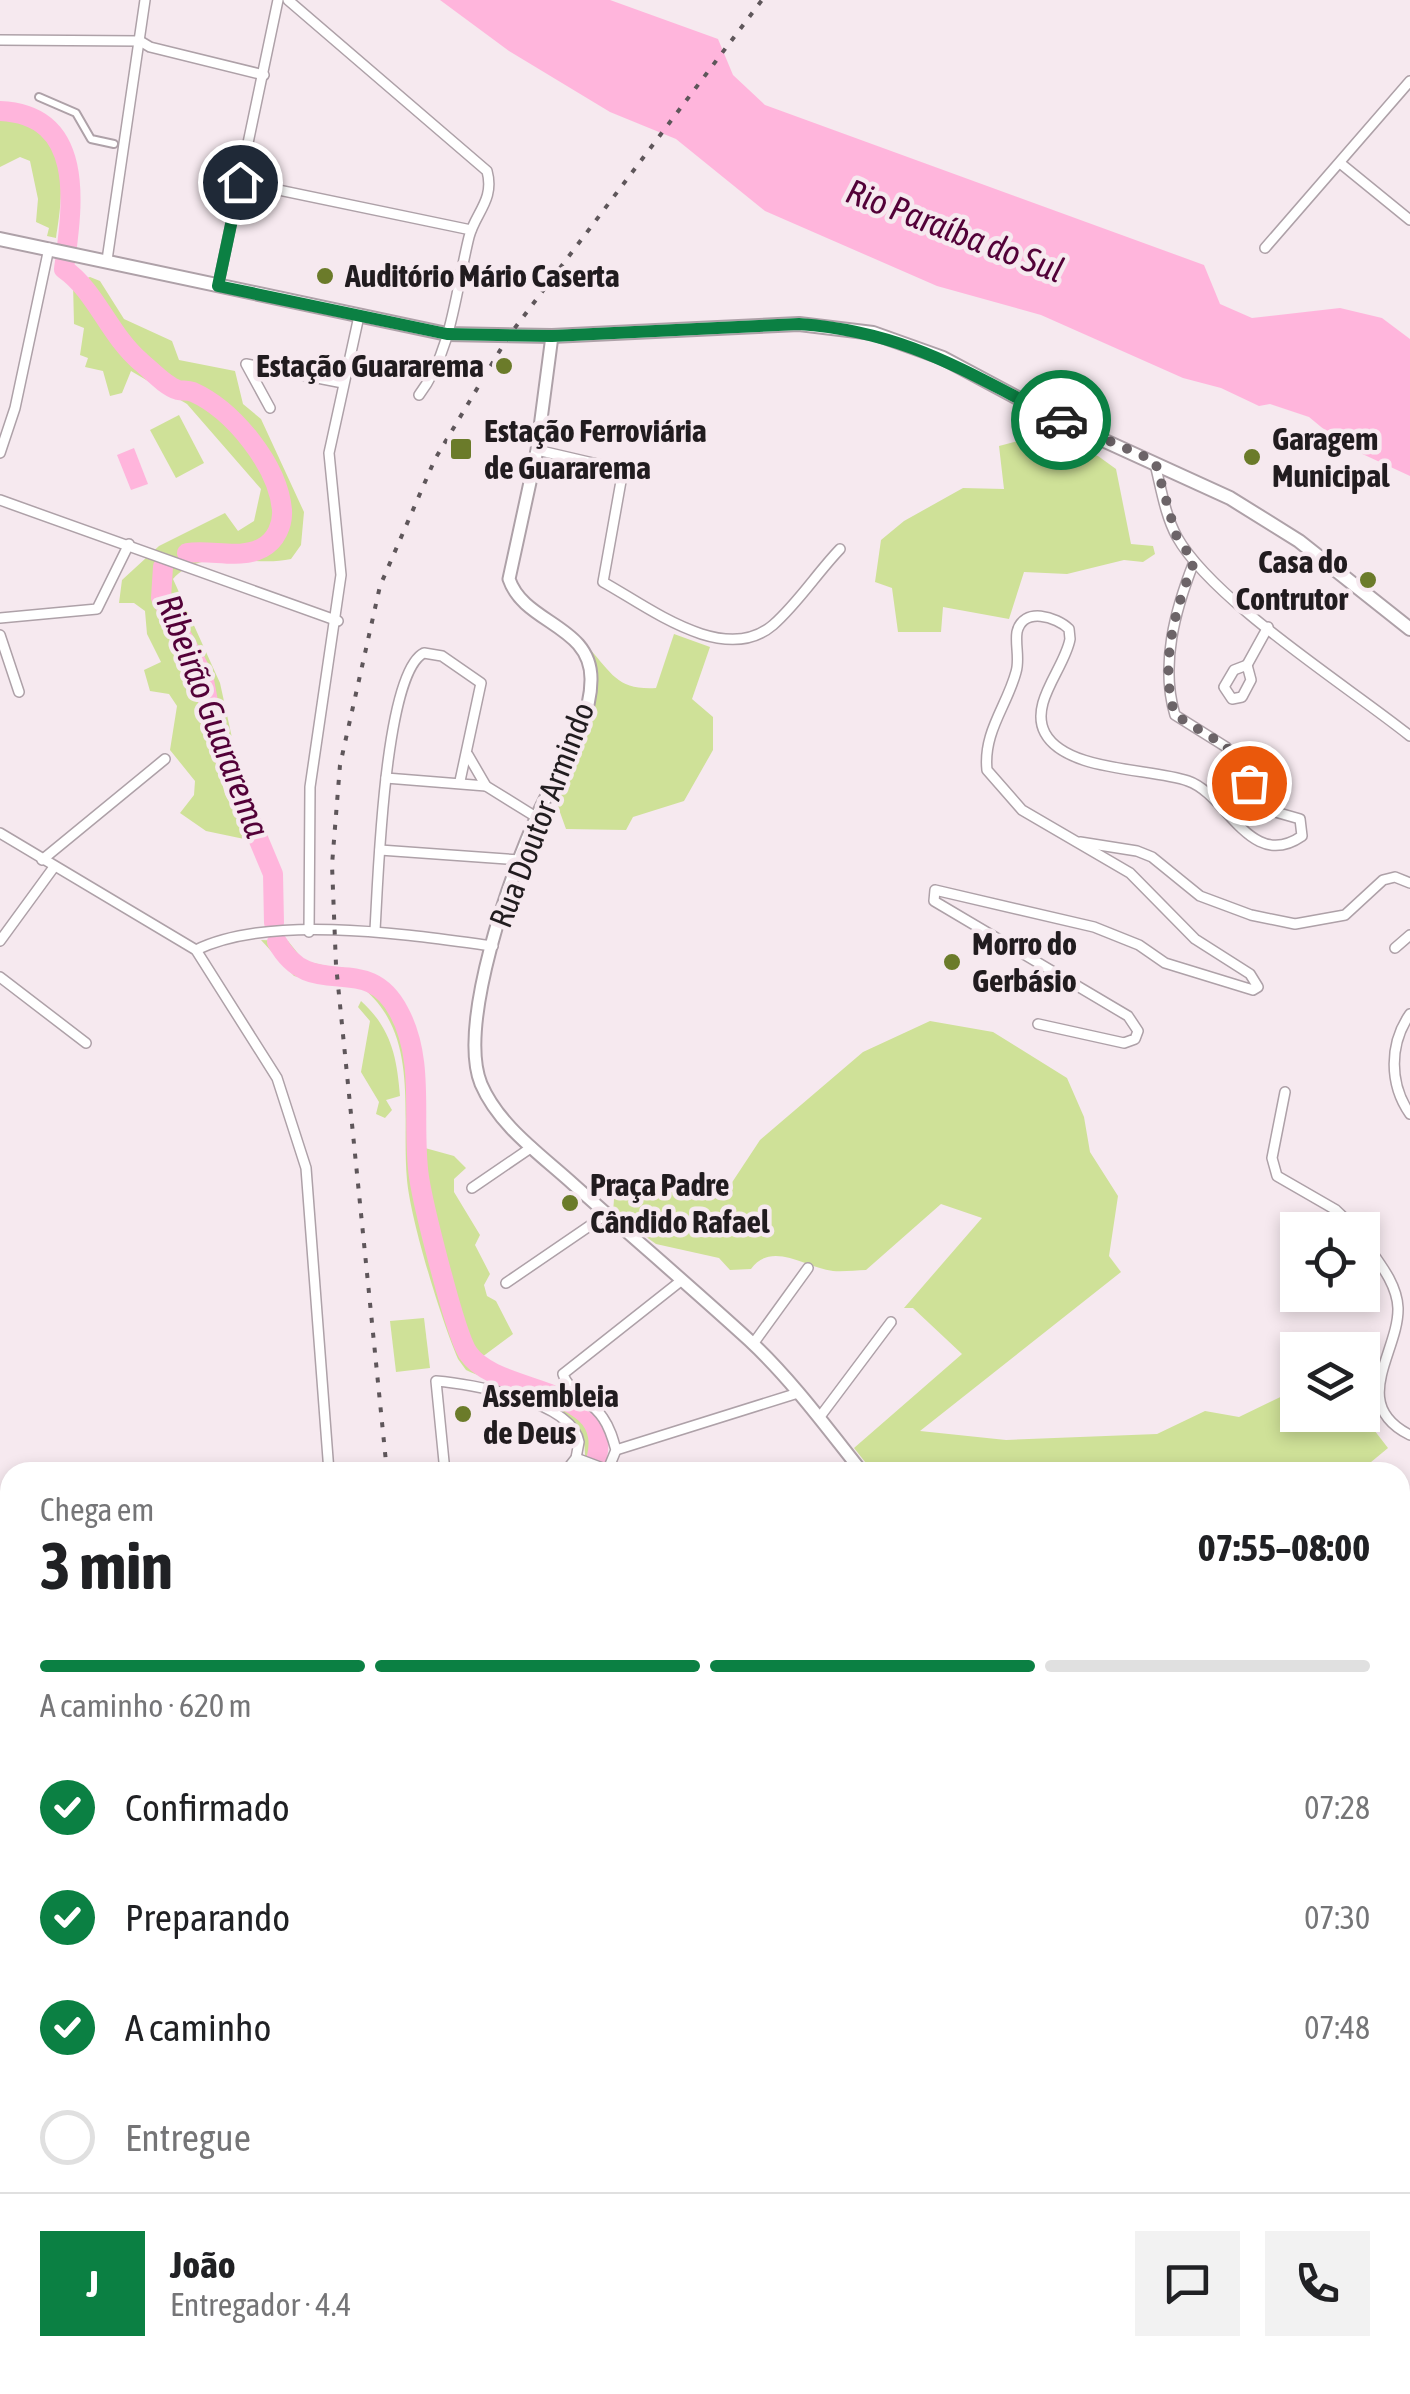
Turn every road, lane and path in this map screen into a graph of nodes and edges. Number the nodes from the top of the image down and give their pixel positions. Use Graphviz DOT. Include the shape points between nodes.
graph roads {
  1 [pos="145,0"];
  2 [pos="278,0"];
  3 [pos="288,0"];
  4 [pos="0,40"];
  5 [pos="140,41"];
  6 [pos="264,74"];
  7 [pos="1410,81"];
  8 [pos="1406,94"];
  9 [pos="40,97"];
  10 [pos="114,144"];
  11 [pos="1340,163"];
  12 [pos="240,182"];
  13 [pos="1410,220"];
  14 [pos="471,230"];
  15 [pos="0,239"];
  16 [pos="1265,248"];
  17 [pos="53,249"];
  18 [pos="107,260"];
  19 [pos="218,286"];
  20 [pos="359,316"];
  21 [pos="447,334"];
  22 [pos="552,336"];
  23 [pos="343,383"];
  24 [pos="419,395"];
  25 [pos="270,408"];
  26 [pos="537,450"];
  27 [pos="0,453"];
  28 [pos="1155,461"];
  29 [pos="0,500"];
  30 [pos="129,544"];
  31 [pos="840,549"];
  32 [pos="1194,562"];
  33 [pos="0,618"];
  34 [pos="338,622"];
  35 [pos="1268,626"];
  36 [pos="1410,629"];
  37 [pos="0,635"];
  38 [pos="1246,665"];
  39 [pos="19,692"];
  40 [pos="1410,736"];
  41 [pos="468,755"];
  42 [pos="165,759"];
  43 [pos="386,778"];
  44 [pos="460,781"];
  45 [pos="486,786"];
  46 [pos="536,818"];
  47 [pos="0,833"];
  48 [pos="1072,840"];
  49 [pos="380,850"];
  50 [pos="42,860"];
  51 [pos="520,860"];
  52 [pos="54,867"];
  53 [pos="1410,883"];
  54 [pos="376,930"];
  55 [pos="309,932"];
  56 [pos="1410,935"];
  57 [pos="0,941"];
  58 [pos="493,946"];
  59 [pos="1394,948"];
  60 [pos="196,950"];
  61 [pos="0,977"];
  62 [pos="1410,1014"];
  63 [pos="1038,1024"];
  64 [pos="86,1043"];
  65 [pos="1286,1092"];
  66 [pos="1410,1114"];
  67 [pos="532,1148"];
  68 [pos="472,1188"];
  69 [pos="1338,1212"];
  70 [pos="607,1214"];
  71 [pos="1380,1266"];
  72 [pos="808,1268"];
  73 [pos="682,1280"];
  74 [pos="506,1283"];
  75 [pos="892,1322"];
  76 [pos="753,1344"];
  77 [pos="798,1394"];
  78 [pos="819,1418"];
  79 [pos="1410,1435"];
  80 [pos="616,1450"];
  81 [pos="578,1459"];
  82 [pos="329,1462"];
  83 [pos="444,1462"];
  84 [pos="575,1462"];
  85 [pos="586,1462"];
  86 [pos="610,1462"];
  87 [pos="854,1462"];
  1 -- 5 [label="street"];
  2 -- 6 [label="street"];
  3 -- 14 [label="street" via="487,171 487,202"];
  4 -- 5 [label="street"];
  5 -- 6 [label="street"];
  5 -- 18 [label="street"];
  6 -- 12 [label="street"];
  7 -- 8 [label="street"];
  8 -- 11 [label="street"];
  9 -- 10 [label="street" via="76,113 91,138"];
  11 -- 13 [label="street"];
  11 -- 16 [label="street"];
  12 -- 14 [label="street"];
  12 -- 19 [label="street"];
  14 -- 21 [label="street"];
  15 -- 17 [label="main road"];
  17 -- 18 [label="main road"];
  17 -- 27 [label="street"];
  18 -- 19 [label="main road"];
  19 -- 20 [label="main road"];
  20 -- 21 [label="main road"];
  20 -- 23 [label="street"];
  21 -- 22 [label="main road"];
  21 -- 24 [label="street"];
  22 -- 26 [label="street, Rua Doutor Armindo"];
  22 -- 28 [label="main road" via="799,324 873,332 943,358"];
  23 -- 25 [label="street" via="246,364"];
  23 -- 34 [label="street" via="328,479 342,552"];
  26 -- 31 [label="street" via="623,470 603,582 696,632 733,640 771,627"];
  26 -- 46 [label="street, Rua Doutor Armindo" via="510,585 580,644 592,682 577,732"];
  28 -- 32 [label="street" via="1176,535"];
  28 -- 36 [label="main road" via="1263,517"];
  29 -- 30 [label="street"];
  30 -- 33 [label="street" via="97,609"];
  30 -- 34 [label="street"];
  32 -- 35 [label="street"];
  32 -- 48 [label="street" via="1173,624 1169,696 1175,715 1226,746 1265,809 1300,820 1302,836 1282,844 1252,838 1190,781 1094,762 1053,742 1041,708 1068,651 1069,629 1045,615 1018,630 1017,670 989,736 988,770 1014,802"];
  34 -- 55 [label="street" via="310,787"];
  35 -- 38 [label="street"];
  35 -- 40 [label="street"];
  37 -- 39 [label="street"];
  41 -- 43 [label="street" via="482,684 442,656 424,653 412,662"];
  41 -- 44 [label="street"];
  41 -- 45 [label="street"];
  42 -- 50 [label="street"];
  43 -- 44 [label="street"];
  43 -- 49 [label="street"];
  44 -- 45 [label="street"];
  45 -- 46 [label="street"];
  46 -- 51 [label="street, Rua Doutor Armindo"];
  47 -- 50 [label="street"];
  48 -- 53 [label="street" via="1137,852 1200,896 1295,924 1344,914 1383,880"];
  48 -- 63 [label="street" via="1130,873 1194,939 1258,982 1253,990 1165,963 1094,928 935,890 934,901 1128,1016 1138,1031 1124,1042"];
  49 -- 51 [label="street"];
  49 -- 54 [label="street"];
  50 -- 52 [label="street"];
  51 -- 58 [label="street, Rua Doutor Armindo"];
  52 -- 57 [label="street"];
  52 -- 60 [label="street"];
  54 -- 55 [label="street"];
  54 -- 58 [label="street"];
  55 -- 60 [label="street" via="228,936"];
  56 -- 59 [label="street"];
  58 -- 67 [label="street, Rua Doutor Armindo" via="475,1019 476,1070 492,1104"];
  60 -- 82 [label="street" via="277,1078 296,1126 306,1168"];
  61 -- 64 [label="street"];
  62 -- 66 [label="street" via="1396,1043 1395,1076"];
  65 -- 69 [label="street" via="1272,1158 1277,1176"];
  67 -- 68 [label="street"];
  67 -- 70 [label="street, Rua Doutor Armindo"];
  70 -- 73 [label="street, Rua Doutor Armindo"];
  70 -- 74 [label="street"];
  71 -- 79 [label="street" via="1398,1305 1379,1380 1382,1406"];
  72 -- 76 [label="street"];
  73 -- 76 [label="street, Rua Doutor Armindo"];
  73 -- 80 [label="street" via="563,1374 603,1418"];
  75 -- 78 [label="street"];
  76 -- 77 [label="street, Rua Doutor Armindo"];
  77 -- 78 [label="street, Rua Doutor Armindo"];
  77 -- 80 [label="street"];
  78 -- 87 [label="street, Rua Doutor Armindo"];
  80 -- 86 [label="street"];
  81 -- 83 [label="street" via="578,1436 565,1418 496,1392 436,1381"];
  81 -- 84 [label="street"];
  81 -- 85 [label="street"];
}
